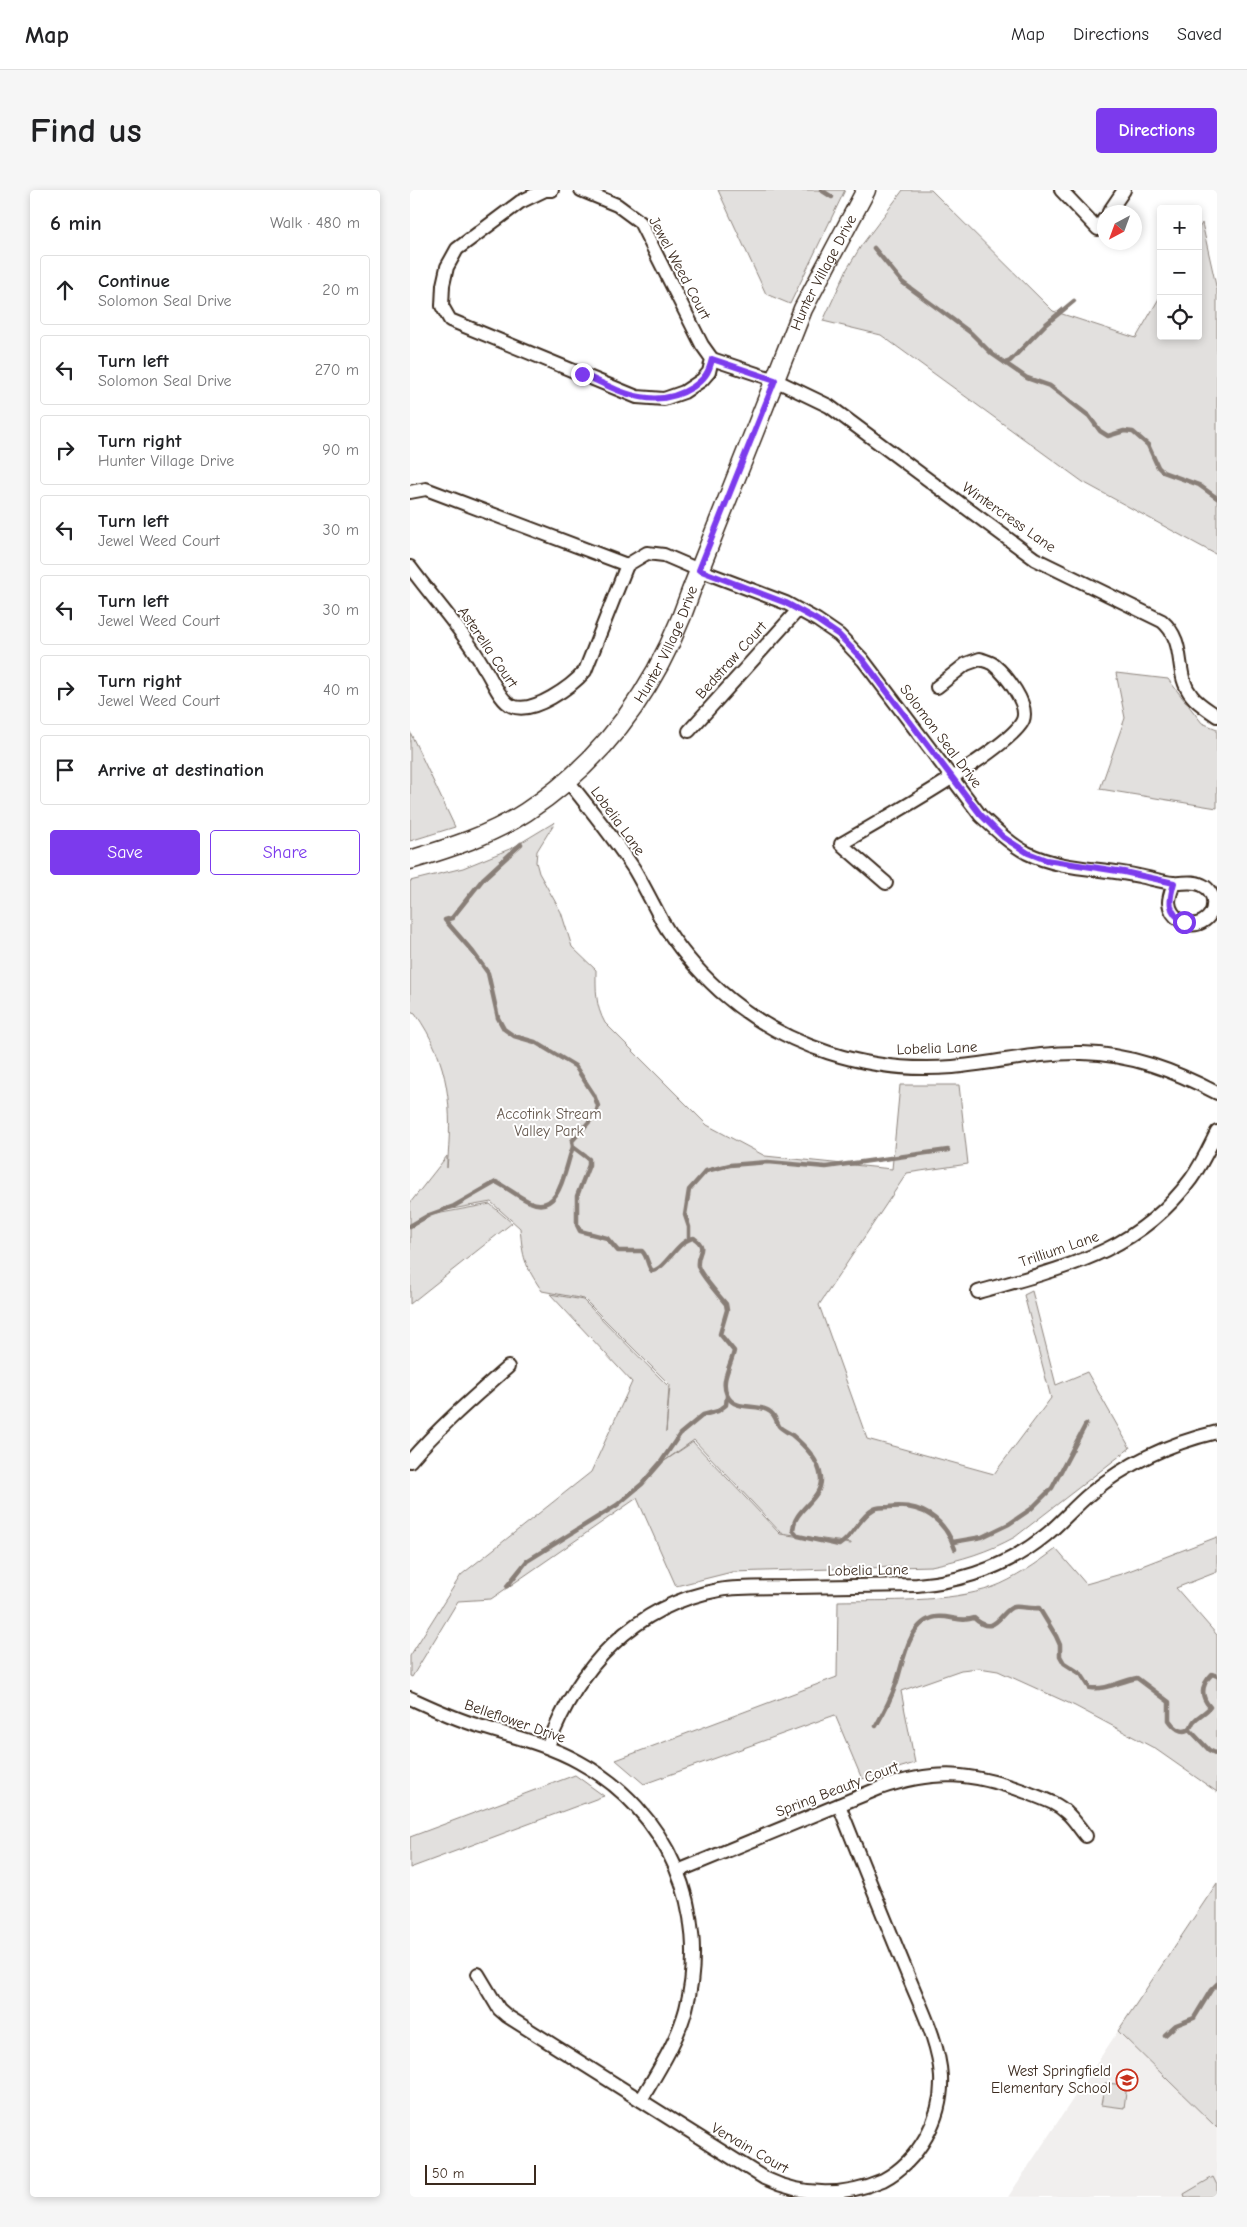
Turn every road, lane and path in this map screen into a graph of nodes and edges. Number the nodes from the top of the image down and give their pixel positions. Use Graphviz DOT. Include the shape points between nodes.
graph roads {
  1 [pos="552,190"];
  2 [pos="581,190"];
  3 [pos="866,190"];
  4 [pos="1061,190"];
  5 [pos="1124,190"];
  6 [pos="1114,205"];
  7 [pos="1097,228"];
  8 [pos="712,359"];
  9 [pos="775,380"];
  10 [pos="410,492"];
  11 [pos="628,565"];
  12 [pos="410,567"];
  13 [pos="699,570"];
  14 [pos="798,610"];
  15 [pos="938,687"];
  16 [pos="1217,716"];
  17 [pos="689,731"];
  18 [pos="952,778"];
  19 [pos="568,781"];
  20 [pos="410,860"];
  21 [pos="886,883"];
  22 [pos="1174,883"];
  23 [pos="1217,1093"];
  24 [pos="1217,1132"];
  25 [pos="978,1292"];
  26 [pos="508,1367"];
  27 [pos="1217,1432"];
  28 [pos="410,1461"];
  29 [pos="410,1698"];
  30 [pos="548,1746"];
  31 [pos="839,1805"];
  32 [pos="1086,1836"];
  33 [pos="678,1871"];
  34 [pos="478,1974"];
  35 [pos="642,2100"];
  1 -- 8 [label="street" via="520,202 457,250 447,267 443,285 442,306 450,320 637,398 664,399 684,392 709,372"];
  2 -- 8 [label="street, Jewel Weed Court" via="617,205 640,222"];
  3 -- 9 [label="street, Hunter Village Drive" via="803,309"];
  4 -- 7 [label="street"];
  5 -- 6 [label="street"];
  8 -- 9 [label="street"];
  9 -- 13 [label="street, Hunter Village Drive"];
  9 -- 16 [label="street, Wintercress Lane" via="829,406 1035,559 1162,621 1176,638 1191,695"];
  10 -- 11 [label="street" via="426,489"];
  11 -- 12 [label="street, Asterella Court" via="585,671 575,683 560,692 538,704 523,707 512,706 504,700 475,651"];
  11 -- 13 [label="street" via="647,552 664,554"];
  13 -- 14 [label="street, Solomon Seal Drive"];
  13 -- 19 [label="street, Hunter Village Drive" via="669,648 647,688 606,742"];
  14 -- 17 [label="street, Bedstraw Court"];
  14 -- 18 [label="street, Solomon Seal Drive" via="839,635 863,660"];
  15 -- 18 [label="street" via="966,664 980,659 993,664 1015,689 1024,708 1023,720 1016,729 998,746"];
  18 -- 21 [label="street" via="841,844"];
  18 -- 22 [label="street, Solomon Seal Drive" via="1003,837 1028,853 1046,860"];
  19 -- 20 [label="street, Hunter Village Drive" via="493,830"];
  19 -- 23 [label="street, Lobelia Lane" via="612,837 663,923 699,970 743,1009 795,1040 848,1059 919,1068 953,1067 1057,1053 1104,1054 1168,1070"];
  24 -- 25 [label="street, Trillium Lane" via="1181,1192 1139,1231 1113,1248 1085,1260"];
  26 -- 28 [label="street" via="458,1415 435,1432"];
  27 -- 30 [label="street, Lobelia Lane" via="1173,1444 1133,1464 1091,1493 1032,1546 980,1574 917,1585 736,1588 675,1604 626,1632 594,1663 571,1695"];
  29 -- 30 [label="street, Belleflower Drive" via="475,1725"];
  30 -- 33 [label="street, Belleflower Drive" via="601,1774 630,1798 663,1840"];
  31 -- 32 [label="street, Spring Beauty Court" via="906,1779 962,1775 1011,1787 1051,1802 1066,1812"];
  31 -- 33 [label="street, Spring Beauty Court"];
  31 -- 35 [label="street, Vervain Court" via="938,2055 941,2085 937,2112 918,2149 901,2168 873,2186 841,2195 810,2194 764,2178"];
  33 -- 35 [label="street, Belleflower Drive" via="690,1915 694,1948 692,1982 677,2035"];
  34 -- 35 [label="street, Vervain Court" via="499,2009 507,2016"];
}
